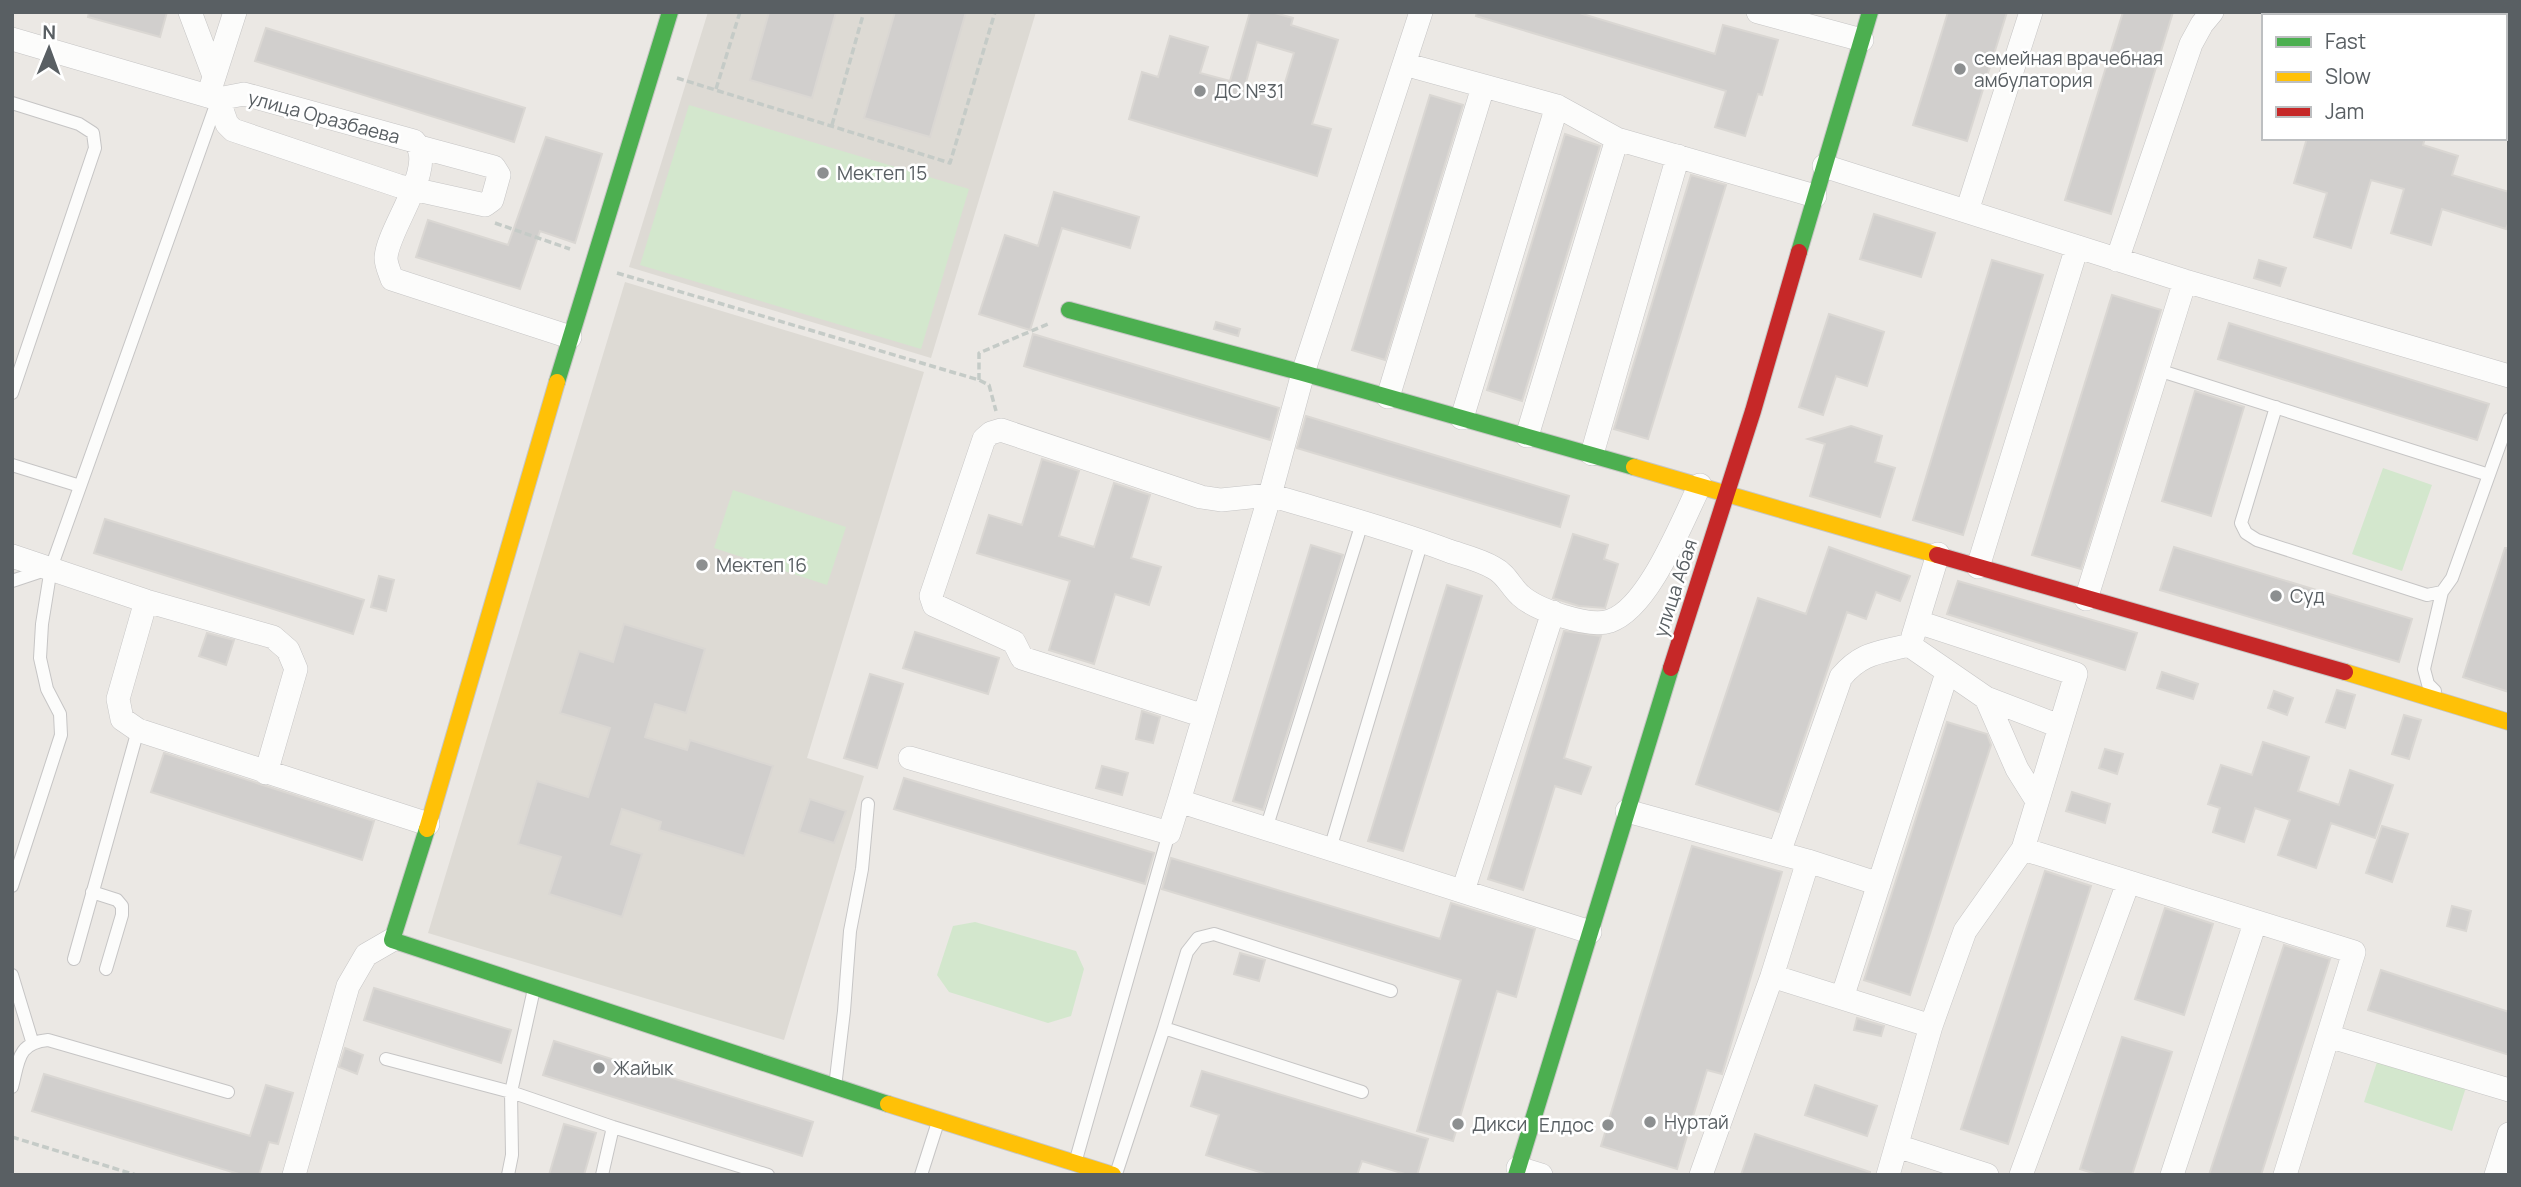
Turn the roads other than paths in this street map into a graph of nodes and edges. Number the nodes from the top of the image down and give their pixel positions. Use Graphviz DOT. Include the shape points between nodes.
graph roads {
  1 [pos="190,12"];
  2 [pos="235,12"];
  3 [pos="670,12"];
  4 [pos="1421,12"];
  5 [pos="1758,12"];
  6 [pos="1870,12"];
  7 [pos="2031,12"];
  8 [pos="2212,12"];
  9 [pos="12,39"];
  10 [pos="1862,40"];
  11 [pos="1404,64"];
  12 [pos="1483,87"];
  13 [pos="213,91"];
  14 [pos="12,103"];
  15 [pos="1558,106"];
  16 [pos="1617,139"];
  17 [pos="421,152"];
  18 [pos="1678,156"];
  19 [pos="1824,166"];
  20 [pos="414,188"];
  21 [pos="1815,195"];
  22 [pos="1967,211"];
  23 [pos="2077,247"];
  24 [pos="2117,260"];
  25 [pos="2185,281"];
  26 [pos="1069,310"];
  27 [pos="570,337"];
  28 [pos="2158,370"];
  29 [pos="1303,373"];
  30 [pos="2509,376"];
  31 [pos="13,387"];
  32 [pos="1388,397"];
  33 [pos="2276,407"];
  34 [pos="1462,418"];
  35 [pos="2509,419"];
  36 [pos="1527,436"];
  37 [pos="1592,454"];
  38 [pos="12,465"];
  39 [pos="2489,475"];
  40 [pos="1700,485"];
  41 [pos="80,486"];
  42 [pos="1727,493"];
  43 [pos="1270,495"];
  44 [pos="1362,523"];
  45 [pos="1422,541"];
  46 [pos="1938,554"];
  47 [pos="12,556"];
  48 [pos="1978,567"];
  49 [pos="51,568"];
  50 [pos="12,581"];
  51 [pos="2442,592"];
  52 [pos="2086,599"];
  53 [pos="146,601"];
  54 [pos="1553,612"];
  55 [pos="1918,622"];
  56 [pos="1909,645"];
  57 [pos="1947,673"];
  58 [pos="1986,698"];
  59 [pos="2446,704"];
  60 [pos="1204,716"];
  61 [pos="2509,722"];
  62 [pos="2059,726"];
  63 [pos="138,730"];
  64 [pos="910,758"];
  65 [pos="266,773"];
  66 [pos="1178,800"];
  67 [pos="2037,801"];
  68 [pos="868,804"];
  69 [pos="1627,811"];
  70 [pos="428,824"];
  71 [pos="1266,828"];
  72 [pos="1169,833"];
  73 [pos="1331,849"];
  74 [pos="2023,849"];
  75 [pos="1779,853"];
  76 [pos="1808,861"];
  77 [pos="2128,883"];
  78 [pos="1879,884"];
  79 [pos="12,886"];
  80 [pos="1463,891"];
  81 [pos="92,892"];
  82 [pos="2255,923"];
  83 [pos="1590,932"];
  84 [pos="392,940"];
  85 [pos="74,959"];
  86 [pos="106,970"];
  87 [pos="12,975"];
  88 [pos="1772,976"];
  89 [pos="535,988"];
  90 [pos="1391,992"];
  91 [pos="1842,998"];
  92 [pos="1931,1026"];
  93 [pos="1164,1028"];
  94 [pos="2328,1036"];
  95 [pos="32,1041"];
  96 [pos="386,1059"];
  97 [pos="12,1087"];
  98 [pos="835,1087"];
  99 [pos="2509,1090"];
  100 [pos="228,1092"];
  101 [pos="511,1092"];
  102 [pos="1362,1092"];
  103 [pos="938,1121"];
  104 [pos="613,1127"];
  105 [pos="2509,1134"];
  106 [pos="1897,1146"];
  107 [pos="1075,1164"];
  108 [pos="1517,1171"];
  109 [pos="294,1175"];
  110 [pos="508,1175"];
  111 [pos="602,1175"];
  112 [pos="768,1175"];
  113 [pos="921,1175"];
  114 [pos="1114,1175"];
  115 [pos="1541,1175"];
  116 [pos="1701,1175"];
  117 [pos="1888,1175"];
  118 [pos="1987,1175"];
  119 [pos="2021,1175"];
  120 [pos="2172,1175"];
  121 [pos="2285,1175"];
  122 [pos="2496,1175"];
  1 -- 13 [label="street"];
  2 -- 13 [label="street"];
  3 -- 27 [label="street"];
  4 -- 11 [label="street"];
  5 -- 10 [label="street"];
  6 -- 10 [label="street, улица Абая"];
  7 -- 22 [label="street"];
  8 -- 24 [label="street" via="2191,44"];
  9 -- 13 [label="street, улица Оразбаева"];
  10 -- 19 [label="street, улица Абая"];
  11 -- 12 [label="street"];
  11 -- 29 [label="street"];
  12 -- 15 [label="street"];
  12 -- 32 [label="street"];
  13 -- 17 [label="street, улица Оразбаева" via="244,94 414,141"];
  13 -- 20 [label="street" via="233,130"];
  13 -- 41 [label="lane"];
  14 -- 31 [label="lane" via="79,124 93,133 94,148"];
  15 -- 16 [label="street"];
  15 -- 34 [label="street"];
  16 -- 18 [label="street"];
  16 -- 36 [label="street"];
  17 -- 20 [label="street"];
  17 -- 20 [label="street, улица Оразбаева" via="494,167 499,175 492,200 485,205"];
  18 -- 21 [label="street"];
  18 -- 37 [label="street"];
  19 -- 21 [label="street, улица Абая"];
  19 -- 22 [label="street"];
  20 -- 27 [label="street" via="386,256 392,279"];
  21 -- 42 [label="street, улица Абая"];
  22 -- 23 [label="street"];
  23 -- 24 [label="street"];
  23 -- 48 [label="street"];
  24 -- 25 [label="street"];
  25 -- 28 [label="street"];
  25 -- 30 [label="street"];
  26 -- 29 [label="street"];
  27 -- 70 [label="street"];
  28 -- 33 [label="lane"];
  28 -- 52 [label="street"];
  29 -- 32 [label="street"];
  29 -- 43 [label="street"];
  32 -- 34 [label="street"];
  33 -- 39 [label="lane"];
  33 -- 51 [label="lane" via="2241,523 2246,533 2427,595"];
  34 -- 36 [label="street"];
  35 -- 39 [label="lane"];
  36 -- 37 [label="street"];
  37 -- 40 [label="street"];
  38 -- 41 [label="lane"];
  39 -- 51 [label="lane" via="2452,578"];
  40 -- 42 [label="street"];
  40 -- 54 [label="street" via="1654,579 1626,611 1609,621 1593,622"];
  41 -- 49 [label="lane"];
  42 -- 46 [label="street"];
  42 -- 69 [label="street, улица Абая"];
  43 -- 44 [label="street"];
  43 -- 60 [label="street"];
  43 -- 60 [label="street" via="1221,500 1201,496 1000,430 984,439 931,596 934,605 1014,642 1022,658"];
  44 -- 45 [label="street"];
  44 -- 71 [label="lane"];
  45 -- 54 [label="street" via="1495,568 1532,605"];
  45 -- 73 [label="lane"];
  46 -- 48 [label="street"];
  46 -- 55 [label="street"];
  47 -- 49 [label="street"];
  48 -- 52 [label="street"];
  49 -- 50 [label="lane"];
  49 -- 53 [label="street"];
  49 -- 79 [label="lane" via="40,658 47,689 60,715 61,735"];
  51 -- 59 [label="lane" via="2424,669 2428,684"];
  52 -- 59 [label="street"];
  53 -- 63 [label="street" via="118,699 122,719"];
  53 -- 65 [label="street" via="273,637 288,650 296,669"];
  54 -- 80 [label="street"];
  55 -- 56 [label="street"];
  55 -- 62 [label="street" via="2076,674"];
  56 -- 57 [label="street"];
  56 -- 75 [label="street" via="1852,663 1841,677"];
  57 -- 58 [label="street"];
  57 -- 78 [label="street"];
  58 -- 62 [label="street"];
  58 -- 67 [label="street" via="2017,769"];
  59 -- 61 [label="street"];
  60 -- 66 [label="street"];
  62 -- 67 [label="street"];
  63 -- 65 [label="street"];
  63 -- 81 [label="lane"];
  64 -- 72 [label="street"];
  65 -- 70 [label="street"];
  66 -- 71 [label="street"];
  66 -- 72 [label="street"];
  67 -- 74 [label="street"];
  68 -- 98 [label="lane"];
  69 -- 75 [label="street"];
  69 -- 83 [label="street, улица Абая"];
  70 -- 84 [label="street"];
  71 -- 73 [label="street"];
  72 -- 107 [label="lane"];
  73 -- 80 [label="street"];
  74 -- 77 [label="street"];
  74 -- 92 [label="street" via="1965,931"];
  75 -- 76 [label="street"];
  76 -- 78 [label="street"];
  76 -- 88 [label="street"];
  77 -- 82 [label="street"];
  77 -- 119 [label="street"];
  78 -- 91 [label="street"];
  80 -- 83 [label="street"];
  81 -- 85 [label="lane"];
  81 -- 86 [label="lane" via="122,906"];
  82 -- 94 [label="street" via="2354,952"];
  82 -- 120 [label="street"];
  83 -- 108 [label="street, улица Абая"];
  84 -- 89 [label="street"];
  84 -- 109 [label="street" via="366,955 348,986"];
  87 -- 95 [label="lane"];
  88 -- 91 [label="street"];
  88 -- 116 [label="street"];
  89 -- 98 [label="street"];
  89 -- 101 [label="lane"];
  90 -- 93 [label="lane" via="1214,934 1198,938 1187,952"];
  91 -- 92 [label="street"];
  92 -- 106 [label="street"];
  93 -- 102 [label="lane"];
  93 -- 114 [label="lane"];
  94 -- 99 [label="street"];
  94 -- 121 [label="street"];
  95 -- 97 [label="lane" via="22,1051"];
  95 -- 100 [label="lane" via="48,1040"];
  96 -- 101 [label="lane"];
  98 -- 103 [label="street"];
  101 -- 104 [label="lane"];
  101 -- 110 [label="lane"];
  103 -- 107 [label="street"];
  103 -- 113 [label="lane"];
  104 -- 111 [label="lane"];
  104 -- 112 [label="lane"];
  105 -- 122 [label="street"];
  106 -- 117 [label="street"];
  106 -- 118 [label="street"];
  107 -- 114 [label="street"];
  108 -- 115 [label="street"];
}
